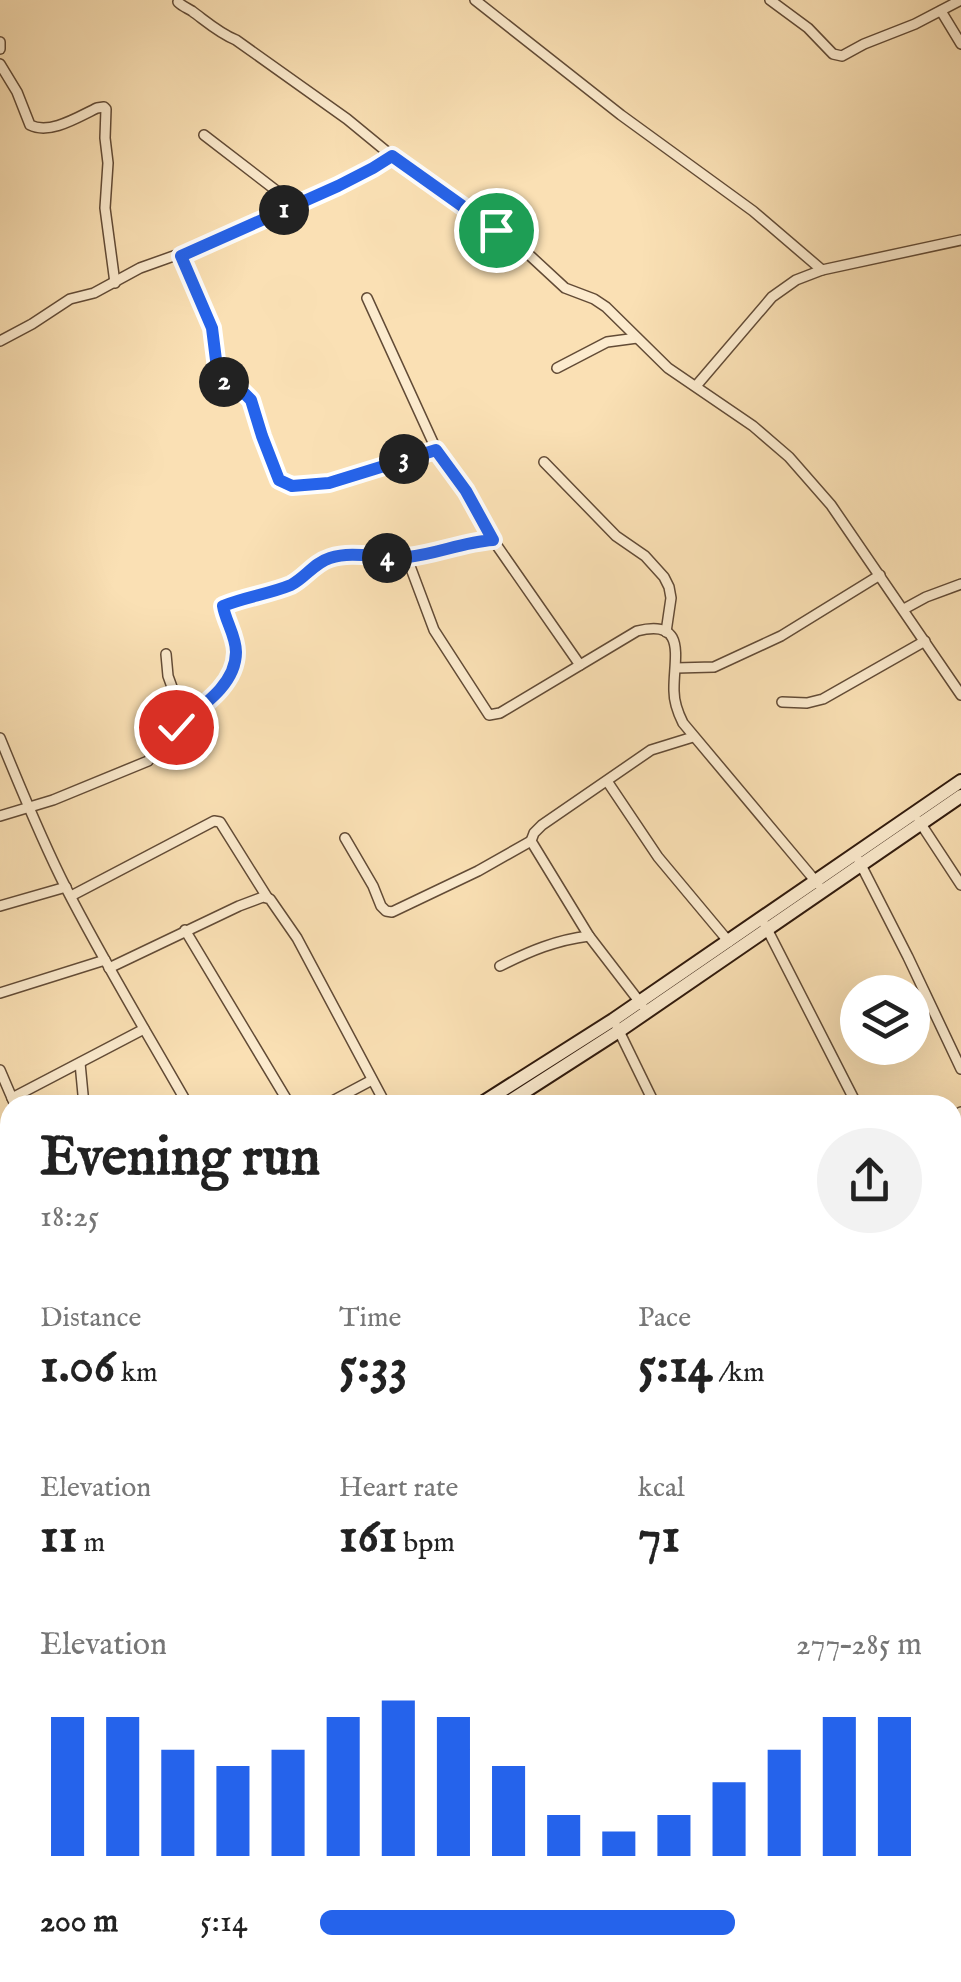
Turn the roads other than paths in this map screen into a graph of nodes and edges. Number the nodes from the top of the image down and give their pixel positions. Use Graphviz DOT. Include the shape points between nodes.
graph roads {
  1 [pos="475,0"];
  2 [pos="770,0"];
  3 [pos="961,0"];
  4 [pos="178,2"];
  5 [pos="941,10"];
  6 [pos="961,44"];
  7 [pos="0,64"];
  8 [pos="204,135"];
  9 [pos="392,156"];
  10 [pos="294,205"];
  11 [pos="961,240"];
  12 [pos="181,256"];
  13 [pos="822,270"];
  14 [pos="115,283"];
  15 [pos="367,298"];
  16 [pos="637,338"];
  17 [pos="0,341"];
  18 [pos="557,368"];
  19 [pos="696,386"];
  20 [pos="436,450"];
  21 [pos="544,462"];
  22 [pos="493,540"];
  23 [pos="410,559"];
  24 [pos="880,575"];
  25 [pos="961,584"];
  26 [pos="904,609"];
  27 [pos="666,632"];
  28 [pos="925,641"];
  29 [pos="166,654"];
  30 [pos="580,665"];
  31 [pos="676,668"];
  32 [pos="961,695"];
  33 [pos="782,702"];
  34 [pos="184,720"];
  35 [pos="693,737"];
  36 [pos="0,738"];
  37 [pos="607,781"];
  38 [pos="961,781"];
  39 [pos="961,796"];
  40 [pos="28,808"];
  41 [pos="0,816"];
  42 [pos="917,818"];
  43 [pos="344,838"];
  44 [pos="531,841"];
  45 [pos="858,859"];
  46 [pos="819,885"];
  47 [pos="961,885"];
  48 [pos="68,892"];
  49 [pos="266,897"];
  50 [pos="0,906"];
  51 [pos="764,924"];
  52 [pos="185,930"];
  53 [pos="589,936"];
  54 [pos="732,945"];
  55 [pos="107,964"];
  56 [pos="500,966"];
  57 [pos="1,994"];
  58 [pos="643,1006"];
  59 [pos="616,1026"];
  60 [pos="144,1029"];
  61 [pos="80,1063"];
  62 [pos="961,1069"];
  63 [pos="0,1070"];
  64 [pos="372,1080"];
  65 [pos="10,1095"];
  66 [pos="24,1095"];
  67 [pos="83,1095"];
  68 [pos="182,1095"];
  69 [pos="284,1095"];
  70 [pos="344,1095"];
  71 [pos="380,1095"];
  72 [pos="496,1095"];
  73 [pos="521,1095"];
  74 [pos="650,1095"];
  75 [pos="852,1095"];
  1 -- 13 [label="street"];
  2 -- 5 [label="street" via="837,56"];
  3 -- 5 [label="street"];
  4 -- 9 [label="street"];
  5 -- 6 [label="street"];
  7 -- 14 [label="street" via="34,128 106,109 105,208"];
  8 -- 10 [label="street"];
  9 -- 10 [label="street"];
  9 -- 16 [label="street" via="565,288 594,298"];
  10 -- 12 [label="street"];
  11 -- 13 [label="street"];
  12 -- 14 [label="street"];
  12 -- 20 [label="street" via="212,328 218,376 251,400 283,484 329,483"];
  13 -- 19 [label="street" via="772,297"];
  14 -- 17 [label="street" via="70,299"];
  15 -- 20 [label="street"];
  16 -- 18 [label="street" via="607,342"];
  16 -- 19 [label="street"];
  19 -- 24 [label="street" via="781,448"];
  20 -- 22 [label="street"];
  21 -- 27 [label="street" via="664,577 671,598"];
  22 -- 23 [label="street"];
  22 -- 30 [label="street"];
  23 -- 30 [label="street" via="434,630 486,713 500,713"];
  23 -- 34 [label="street" via="343,555 322,561 293,584 223,606 236,652 232,671"];
  24 -- 26 [label="street"];
  24 -- 31 [label="street" via="781,636 714,667"];
  25 -- 26 [label="street"];
  26 -- 28 [label="street"];
  27 -- 30 [label="street" via="637,631"];
  27 -- 31 [label="street" via="678,652"];
  28 -- 32 [label="street"];
  28 -- 33 [label="street" via="823,698"];
  29 -- 34 [label="street"];
  31 -- 35 [label="street" via="673,694"];
  34 -- 40 [label="street" via="143,765"];
  35 -- 37 [label="street" via="651,750"];
  35 -- 46 [label="street"];
  36 -- 40 [label="street"];
  37 -- 44 [label="street"];
  37 -- 54 [label="street" via="658,857"];
  38 -- 42 [label="street"];
  39 -- 42 [label="street"];
  40 -- 41 [label="street"];
  40 -- 48 [label="street"];
  42 -- 45 [label="street"];
  42 -- 47 [label="street"];
  43 -- 44 [label="street" via="381,906 392,912"];
  44 -- 53 [label="street"];
  45 -- 46 [label="street"];
  45 -- 62 [label="street"];
  46 -- 51 [label="street"];
  48 -- 49 [label="street" via="214,821"];
  48 -- 50 [label="street"];
  48 -- 55 [label="street"];
  49 -- 52 [label="street"];
  49 -- 64 [label="street" via="298,938"];
  51 -- 54 [label="street"];
  51 -- 75 [label="street"];
  52 -- 55 [label="street"];
  52 -- 69 [label="street"];
  53 -- 56 [label="street" via="562,939"];
  53 -- 58 [label="street"];
  54 -- 58 [label="street"];
  55 -- 57 [label="street"];
  55 -- 60 [label="street"];
  58 -- 59 [label="street"];
  59 -- 72 [label="street"];
  59 -- 73 [label="street"];
  59 -- 74 [label="street"];
  60 -- 61 [label="street"];
  60 -- 68 [label="street"];
  61 -- 66 [label="street"];
  61 -- 67 [label="street"];
  63 -- 65 [label="street"];
  64 -- 70 [label="street"];
  64 -- 71 [label="street"];
}
